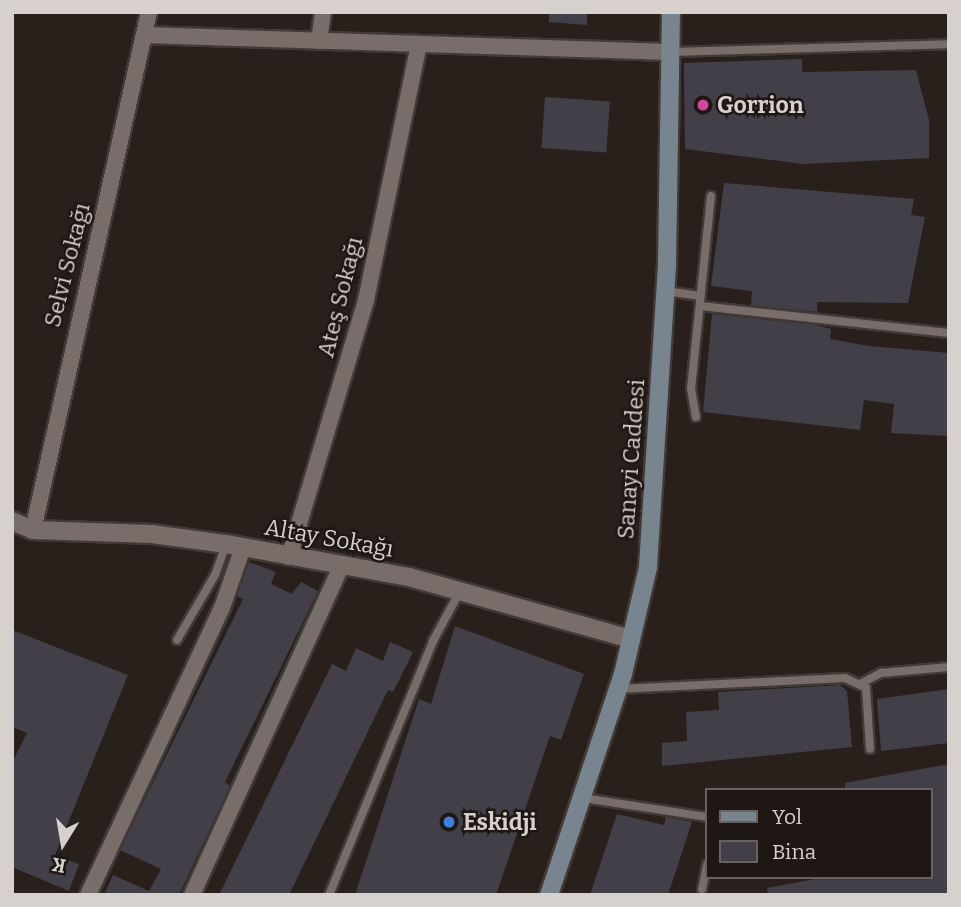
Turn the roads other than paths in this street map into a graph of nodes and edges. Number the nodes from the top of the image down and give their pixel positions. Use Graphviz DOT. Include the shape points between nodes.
graph roads {
  1 [pos="149,12"];
  2 [pos="323,12"];
  3 [pos="671,12"];
  4 [pos="144,35"];
  5 [pos="319,41"];
  6 [pos="419,44"];
  7 [pos="949,44"];
  8 [pos="670,52"];
  9 [pos="711,196"];
  10 [pos="665,291"];
  11 [pos="700,301"];
  12 [pos="949,333"];
  13 [pos="696,417"];
  14 [pos="12,521"];
  15 [pos="33,530"];
  16 [pos="235,545"];
  17 [pos="289,557"];
  18 [pos="341,566"];
  19 [pos="460,591"];
  20 [pos="631,639"];
  21 [pos="177,640"];
  22 [pos="949,667"];
  23 [pos="860,684"];
  24 [pos="618,689"];
  25 [pos="870,749"];
  26 [pos="582,798"];
  27 [pos="706,817"];
  28 [pos="706,870"];
  29 [pos="702,889"];
  30 [pos="88,895"];
  31 [pos="192,895"];
  32 [pos="329,895"];
  33 [pos="549,895"];
  1 -- 4 [label="street, Selvi Sokağı"];
  2 -- 5 [label="street"];
  3 -- 8 [label="main road, Sanayi Caddesi"];
  4 -- 5 [label="street"];
  4 -- 15 [label="street, Selvi Sokağı"];
  5 -- 6 [label="street"];
  6 -- 8 [label="street"];
  6 -- 17 [label="street, Ateş Sokağı" via="366,300"];
  7 -- 8 [label="lane"];
  8 -- 10 [label="main road, Sanayi Caddesi"];
  9 -- 11 [label="lane"];
  10 -- 11 [label="lane"];
  10 -- 20 [label="main road, Sanayi Caddesi" via="648,568"];
  11 -- 12 [label="lane"];
  11 -- 13 [label="lane" via="691,389"];
  14 -- 15 [label="street, Altay Sokağı"];
  15 -- 16 [label="street, Altay Sokağı" via="152,534"];
  16 -- 17 [label="street, Altay Sokağı"];
  16 -- 21 [label="lane"];
  16 -- 30 [label="street" via="222,608"];
  17 -- 18 [label="street, Altay Sokağı"];
  18 -- 19 [label="street, Altay Sokağı"];
  18 -- 31 [label="street"];
  19 -- 20 [label="street, Altay Sokağı"];
  19 -- 32 [label="lane" via="433,642"];
  20 -- 24 [label="main road, Sanayi Caddesi"];
  22 -- 23 [label="lane" via="881,673 866,676"];
  23 -- 24 [label="lane" via="835,677"];
  23 -- 25 [label="lane" via="866,688"];
  24 -- 26 [label="main road, Sanayi Caddesi"];
  26 -- 27 [label="lane"];
  26 -- 33 [label="main road, Sanayi Caddesi"];
  28 -- 29 [label="lane"];
}
